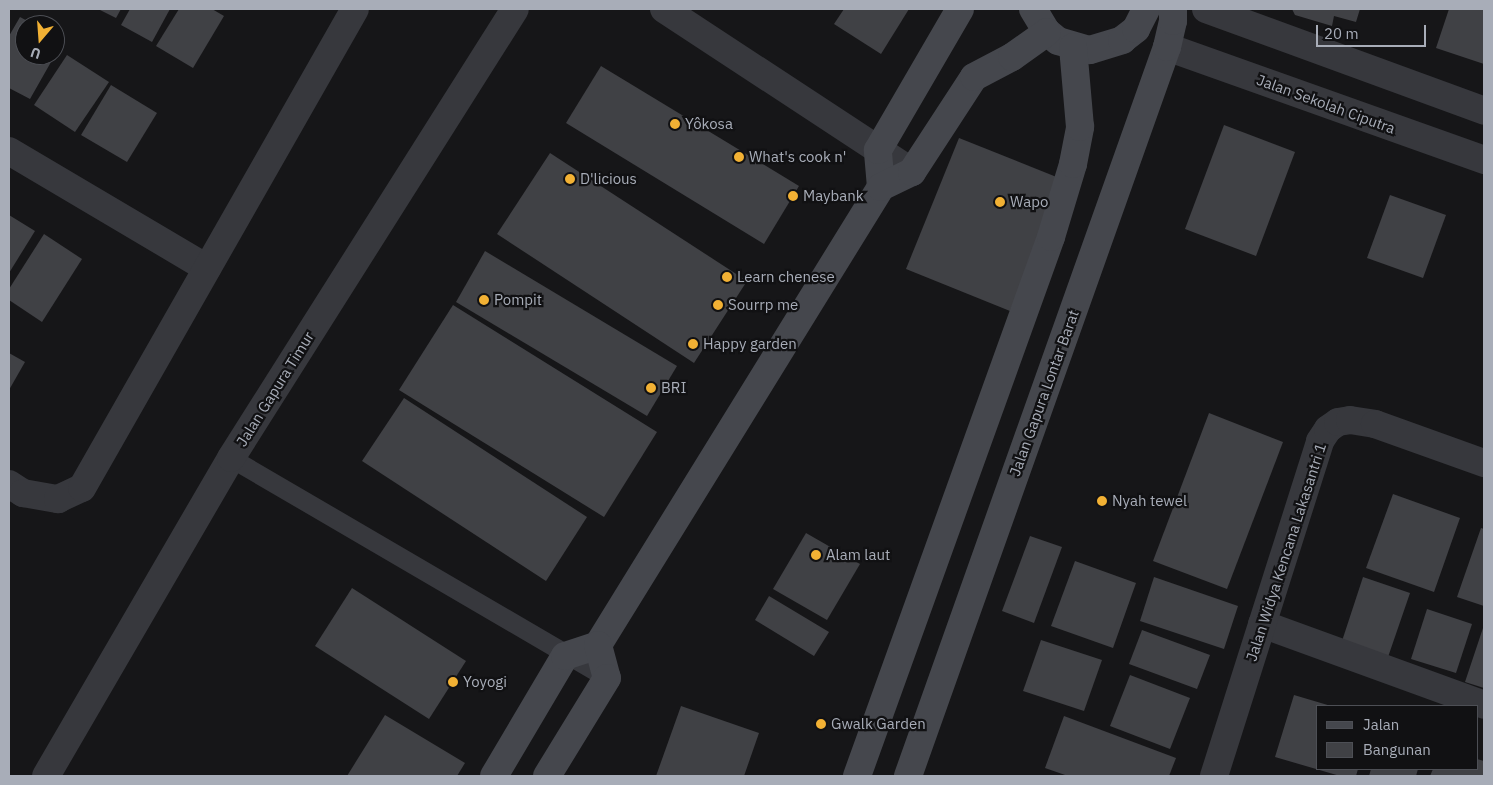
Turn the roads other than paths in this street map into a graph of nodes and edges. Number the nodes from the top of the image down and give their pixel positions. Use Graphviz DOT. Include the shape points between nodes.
graph roads {
  1 [pos="355,9"];
  2 [pos="516,9"];
  3 [pos="664,9"];
  4 [pos="960,9"];
  5 [pos="1033,9"];
  6 [pos="1146,9"];
  7 [pos="1173,9"];
  8 [pos="1206,9"];
  9 [pos="1047,32"];
  10 [pos="1073,47"];
  11 [pos="1167,47"];
  12 [pos="1484,111"];
  13 [pos="878,150"];
  14 [pos="9,151"];
  15 [pos="1484,160"];
  16 [pos="912,172"];
  17 [pos="880,187"];
  18 [pos="207,268"];
  19 [pos="231,458"];
  20 [pos="1484,463"];
  21 [pos="9,484"];
  22 [pos="1262,624"];
  23 [pos="598,645"];
  24 [pos="565,656"];
  25 [pos="607,678"];
  26 [pos="1484,705"];
  27 [pos="46,776"];
  28 [pos="494,776"];
  29 [pos="547,776"];
  30 [pos="857,776"];
  31 [pos="908,776"];
  32 [pos="1214,776"];
  1 -- 18 [label="street"];
  2 -- 19 [label="street, Jalan Gapura Timur"];
  3 -- 13 [label="street"];
  4 -- 13 [label="street"];
  5 -- 9 [label="street"];
  6 -- 10 [label="street" via="1136,29 1107,48"];
  7 -- 11 [label="street, Jalan Gapura Lontar Barat"];
  8 -- 12 [label="street"];
  9 -- 10 [label="street"];
  9 -- 16 [label="street" via="974,77"];
  10 -- 30 [label="street" via="1080,127 1073,164 1048,246"];
  11 -- 15 [label="street, Jalan Sekolah Ciputra"];
  11 -- 31 [label="street, Jalan Gapura Lontar Barat"];
  13 -- 16 [label="street"];
  13 -- 17 [label="street"];
  14 -- 18 [label="street"];
  16 -- 17 [label="street"];
  17 -- 23 [label="street"];
  18 -- 21 [label="street" via="82,488 58,499 23,492"];
  19 -- 24 [label="lane"];
  19 -- 27 [label="street, Jalan Gapura Timur"];
  20 -- 22 [label="street, Jalan Widya Kencana Lakasantri 1" via="1375,424 1350,420 1338,422 1328,429 1320,441"];
  22 -- 26 [label="street"];
  22 -- 32 [label="street, Jalan Widya Kencana Lakasantri 1"];
  23 -- 24 [label="street"];
  23 -- 25 [label="street"];
  24 -- 25 [label="lane"];
  24 -- 28 [label="street"];
  25 -- 29 [label="street"];
}
